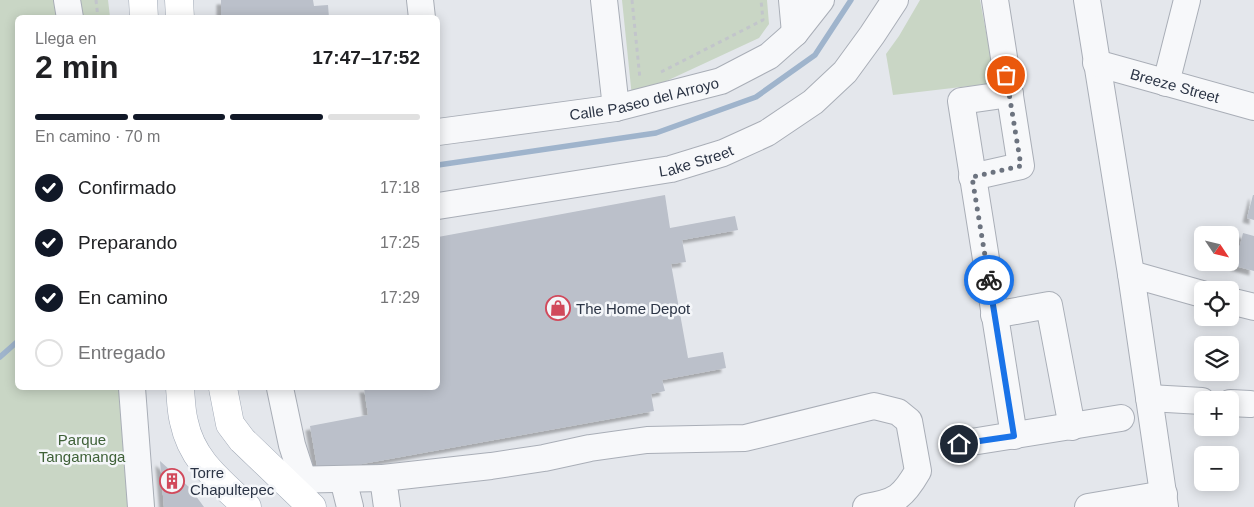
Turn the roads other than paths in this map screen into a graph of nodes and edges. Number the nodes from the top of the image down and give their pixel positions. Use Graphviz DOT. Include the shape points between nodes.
graph roads {
  1 [pos="67,0"];
  2 [pos="143,0"];
  3 [pos="179,0"];
  4 [pos="420,0"];
  5 [pos="604,0"];
  6 [pos="792,0"];
  7 [pos="821,0"];
  8 [pos="895,0"];
  9 [pos="995,0"];
  10 [pos="1086,0"];
  11 [pos="1187,0"];
  12 [pos="70,15"];
  13 [pos="144,15"];
  14 [pos="180,15"];
  15 [pos="422,15"];
  16 [pos="795,33"];
  17 [pos="1096,62"];
  18 [pos="1166,82"];
  19 [pos="1010,94"];
  20 [pos="1254,107"];
  21 [pos="616,108"];
  22 [pos="440,132"];
  23 [pos="972,177"];
  24 [pos="440,206"];
  25 [pos="1131,274"];
  26 [pos="1194,292"];
  27 [pos="1239,303"];
  28 [pos="1254,307"];
  29 [pos="994,315"];
  30 [pos="132,390"];
  31 [pos="180,390"];
  32 [pos="223,390"];
  33 [pos="280,390"];
  34 [pos="297,390"];
  35 [pos="1149,398"];
  36 [pos="1194,401"];
  37 [pos="1121,418"];
  38 [pos="1072,427"];
  39 [pos="1014,436"];
  40 [pos="959,444"];
  41 [pos="292,445"];
  42 [pos="383,478"];
  43 [pos="294,479"];
  44 [pos="343,479"];
  45 [pos="1164,500"];
  46 [pos="141,507"];
  47 [pos="247,507"];
  48 [pos="312,507"];
  49 [pos="350,507"];
  50 [pos="388,507"];
  51 [pos="866,507"];
  52 [pos="1088,507"];
  1 -- 12 [label="street"];
  2 -- 13 [label="main road"];
  3 -- 14 [label="main road"];
  4 -- 15 [label="street"];
  5 -- 21 [label="street"];
  6 -- 16 [label="street"];
  7 -- 16 [label="street, Calle Paseo del Arroyo"];
  8 -- 24 [label="street, Lake Street" via="845,72 813,102 767,134 723,153 671,169"];
  9 -- 19 [label="street"];
  10 -- 17 [label="street"];
  11 -- 18 [label="street"];
  16 -- 21 [label="street, Calle Paseo del Arroyo" via="769,56 721,81"];
  17 -- 18 [label="street, Breeze Street"];
  17 -- 25 [label="street"];
  18 -- 20 [label="street, Breeze Street"];
  19 -- 23 [label="street" via="1021,166"];
  19 -- 23 [label="street" via="961,102"];
  21 -- 22 [label="street, Calle Paseo del Arroyo"];
  23 -- 29 [label="street"];
  25 -- 26 [label="street"];
  25 -- 35 [label="street"];
  27 -- 28 [label="street"];
  29 -- 38 [label="street" via="1049,305"];
  29 -- 39 [label="street"];
  30 -- 46 [label="street"];
  31 -- 47 [label="main road" via="183,422 190,443 201,462"];
  32 -- 43 [label="main road" via="230,424 242,440"];
  33 -- 41 [label="street"];
  34 -- 41 [label="street" via="306,438"];
  35 -- 36 [label="street"];
  35 -- 45 [label="street"];
  37 -- 38 [label="street"];
  38 -- 39 [label="street"];
  39 -- 40 [label="street"];
  41 -- 43 [label="street"];
  42 -- 44 [label="street"];
  42 -- 50 [label="street"];
  42 -- 51 [label="street" via="491,466 647,440 744,438 874,406 898,412 909,421 918,471 906,491 886,503"];
  43 -- 44 [label="street"];
  43 -- 48 [label="main road"];
  44 -- 49 [label="street"];
  45 -- 52 [label="street"];
}
